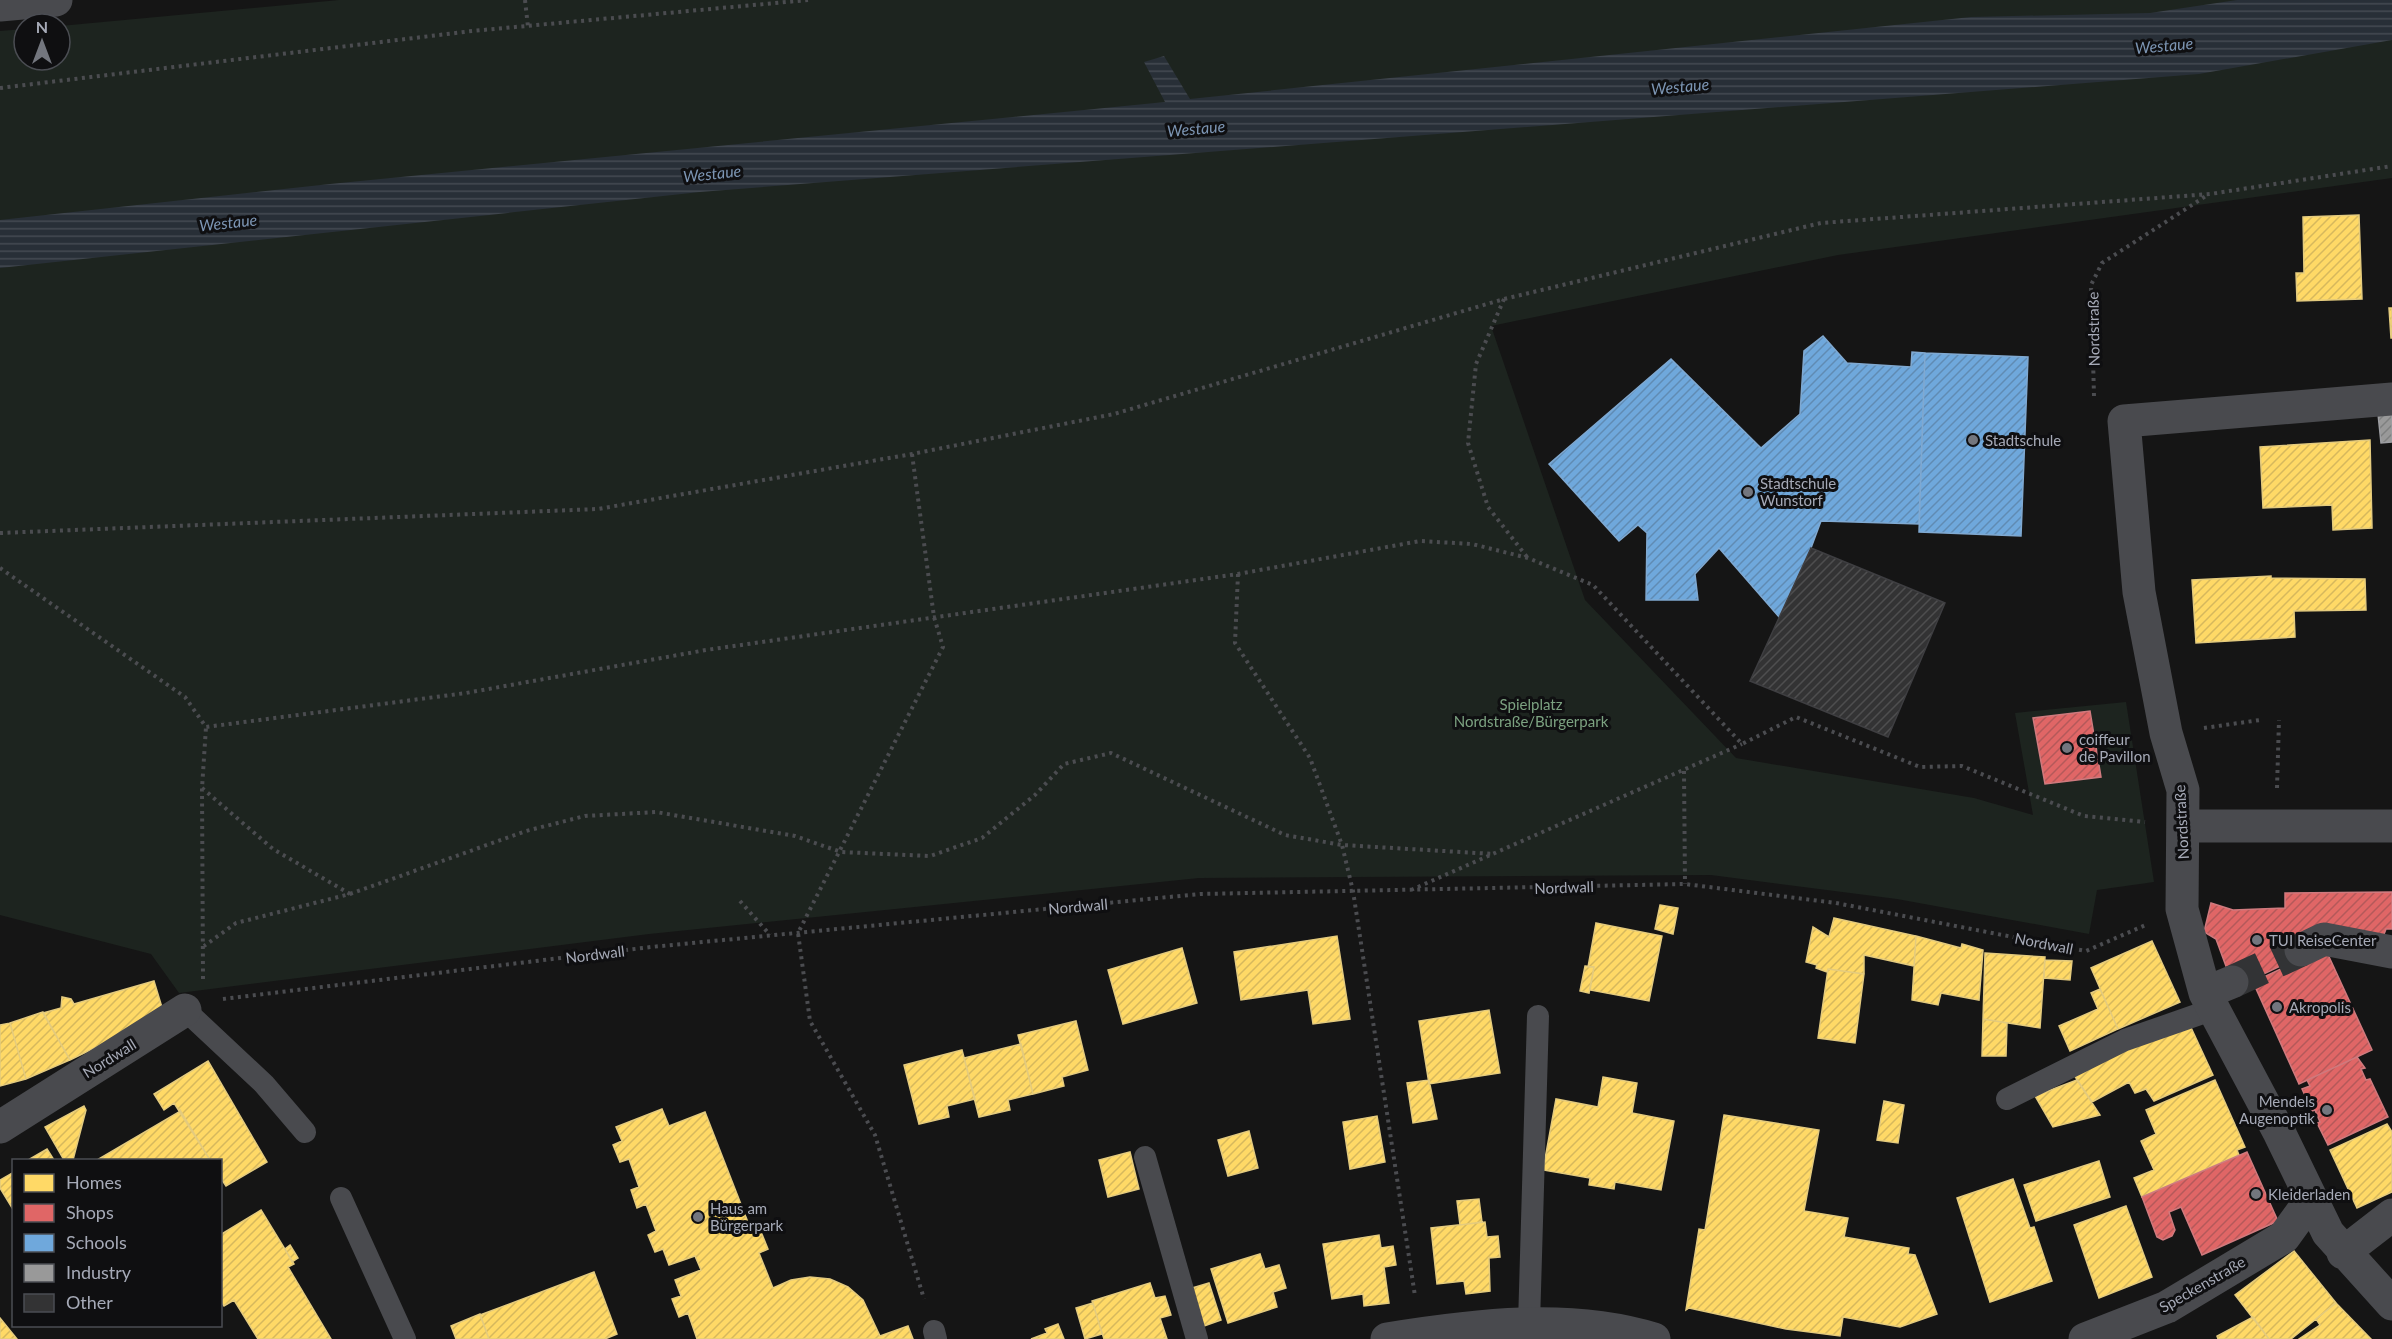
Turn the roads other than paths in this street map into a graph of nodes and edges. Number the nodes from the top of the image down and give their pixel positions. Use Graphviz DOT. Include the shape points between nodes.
graph roads {
  1 [pos="56,0"];
  2 [pos="0,5"];
  3 [pos="2392,399"];
  4 [pos="2184,826"];
  5 [pos="2392,826"];
  6 [pos="2313,945"];
  7 [pos="2392,952"];
  8 [pos="2217,995"];
  9 [pos="194,1006"];
  10 [pos="1538,1016"];
  11 [pos="2007,1098"];
  12 [pos="0,1127"];
  13 [pos="305,1132"];
  14 [pos="1145,1157"];
  15 [pos="341,1198"];
  16 [pos="2310,1201"];
  17 [pos="2392,1215"];
  18 [pos="2343,1253"];
  19 [pos="2392,1304"];
  20 [pos="1529,1324"];
  21 [pos="405,1339"];
  22 [pos="1197,1339"];
  23 [pos="1388,1339"];
  24 [pos="1654,1339"];
  25 [pos="2085,1339"];
  1 -- 2 [label="street"];
  3 -- 4 [label="street, Nordstraße" via="2124,421 2139,592 2166,733 2183,790"];
  4 -- 5 [label="street"];
  4 -- 8 [label="street, Nordstraße" via="2182,909"];
  6 -- 7 [label="street"];
  8 -- 11 [label="lane"];
  8 -- 16 [label="street, Nordstraße"];
  9 -- 12 [label="street, Nordwall"];
  9 -- 13 [label="lane"];
  10 -- 20 [label="lane"];
  14 -- 22 [label="lane"];
  15 -- 21 [label="lane"];
  16 -- 18 [label="street, Nordstraße"];
  16 -- 25 [label="street, Speckenstraße" via="2284,1237 2167,1307"];
  17 -- 18 [label="street"];
  18 -- 19 [label="street, Nordstraße"];
  20 -- 23 [label="street"];
  20 -- 24 [label="street" via="1629,1331"];
}
